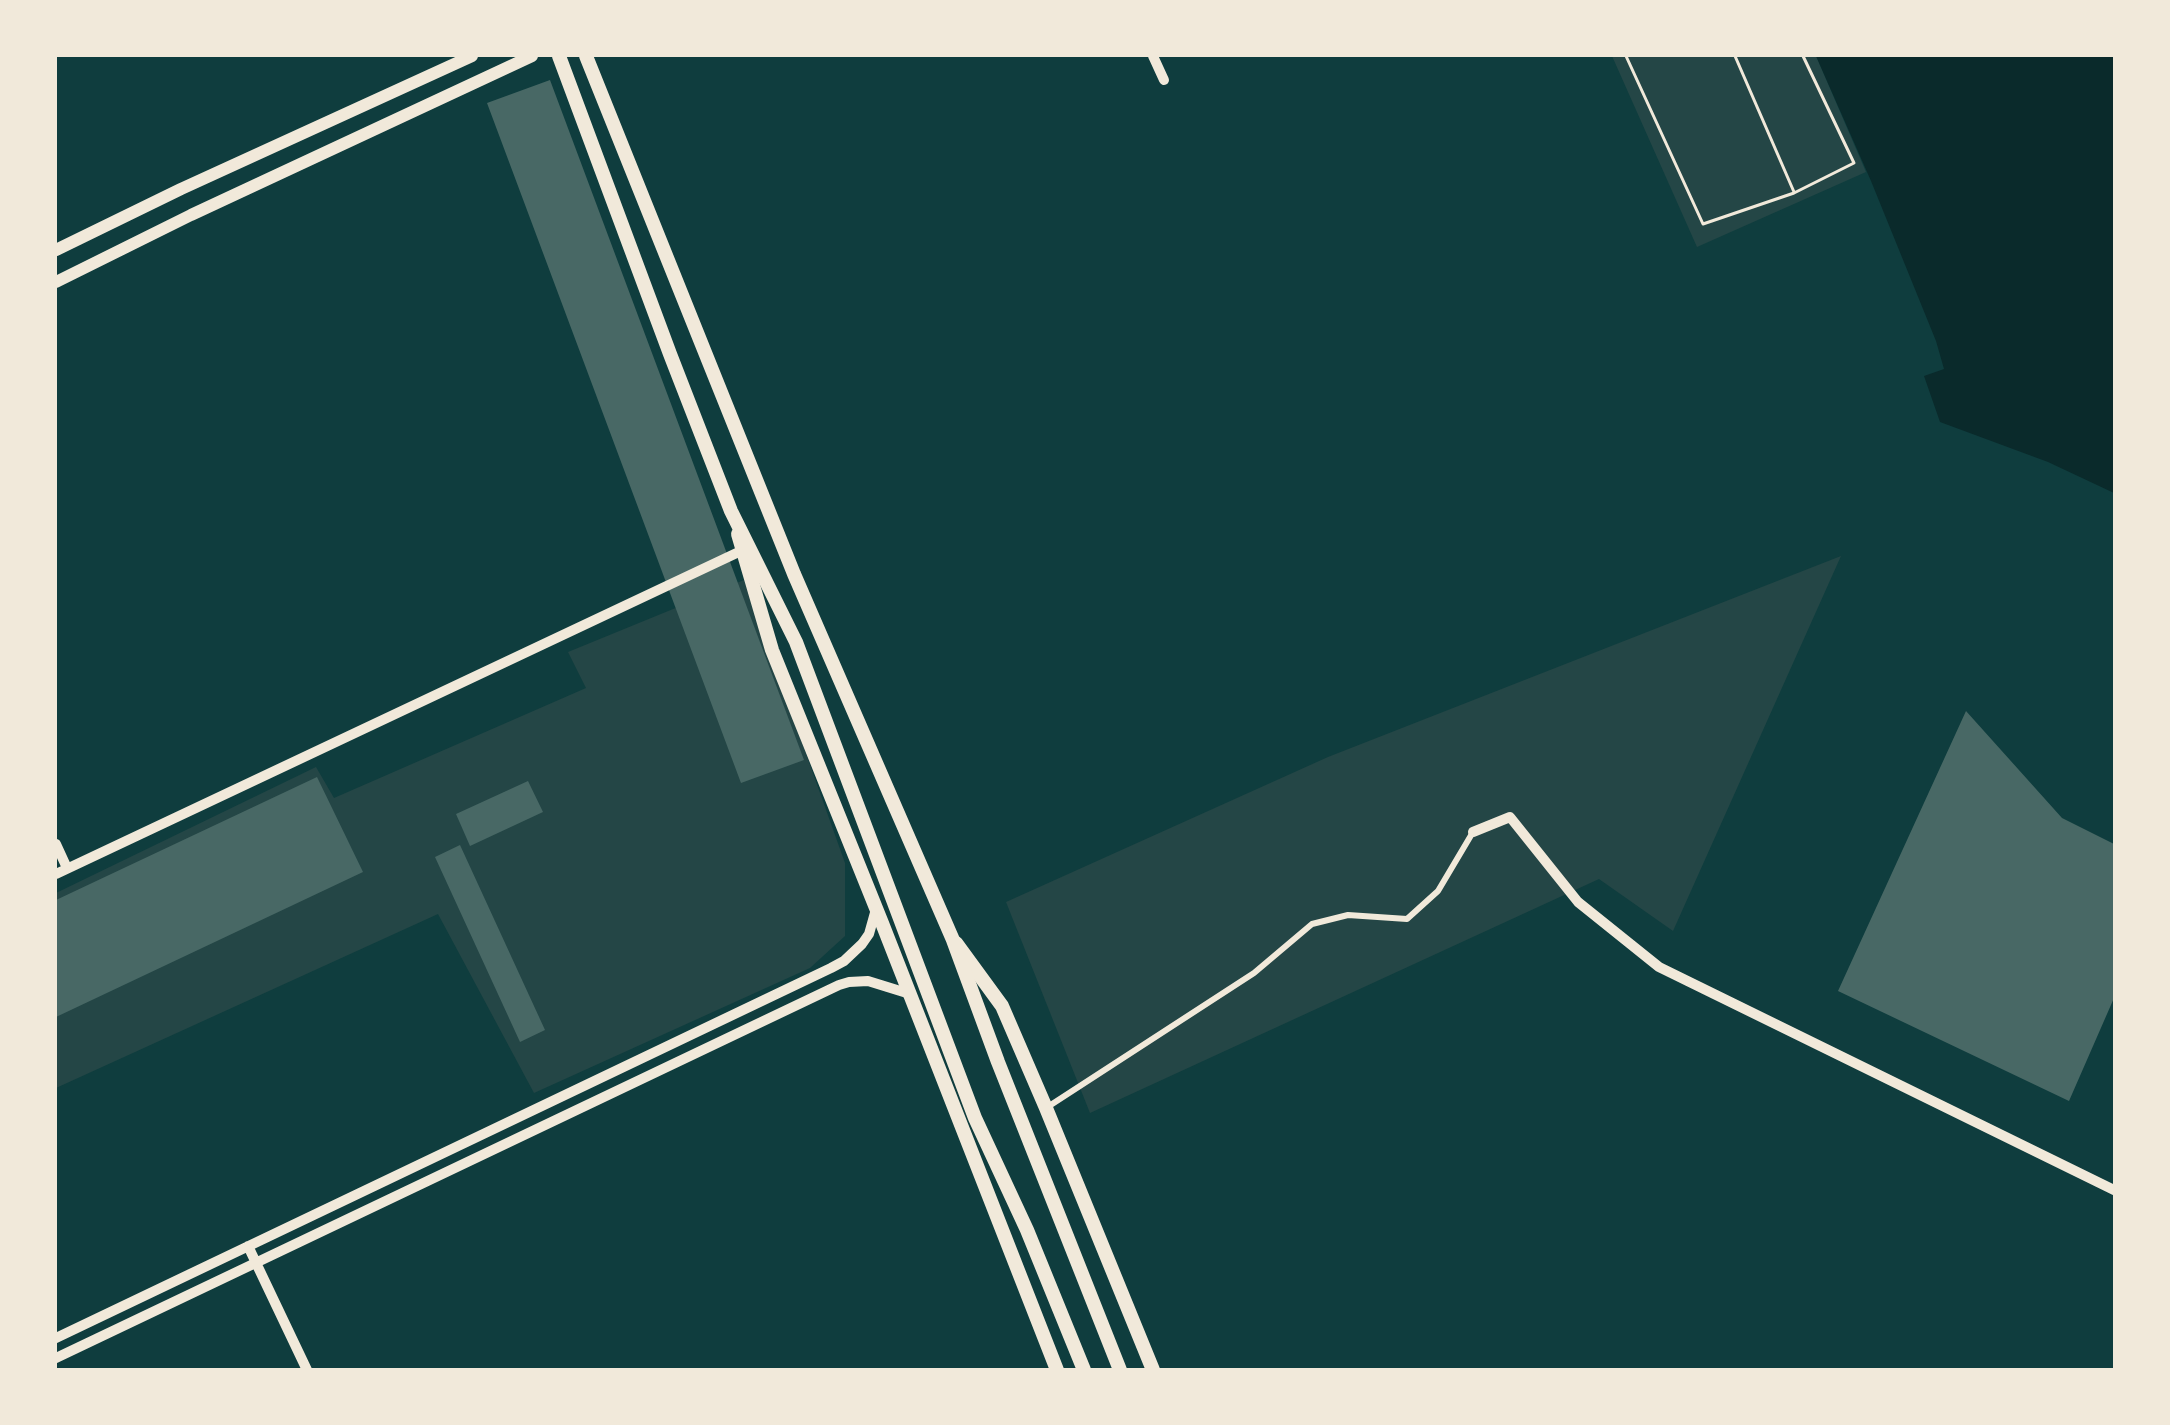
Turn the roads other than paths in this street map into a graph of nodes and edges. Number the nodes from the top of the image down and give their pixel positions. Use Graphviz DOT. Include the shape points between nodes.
graph roads {
  1 [pos="472,56"];
  2 [pos="532,56"];
  3 [pos="559,56"];
  4 [pos="586,56"];
  5 [pos="1153,56"];
  6 [pos="1164,80"];
  7 [pos="56,250"];
  8 [pos="56,282"];
  9 [pos="731,510"];
  10 [pos="743,550"];
  11 [pos="1473,832"];
  12 [pos="56,844"];
  13 [pos="68,868"];
  14 [pos="56,874"];
  15 [pos="876,909"];
  16 [pos="953,940"];
  17 [pos="910,994"];
  18 [pos="1046,1108"];
  19 [pos="2115,1190"];
  20 [pos="248,1246"];
  21 [pos="256,1263"];
  22 [pos="56,1338"];
  23 [pos="56,1358"];
  24 [pos="1055,1369"];
  25 [pos="307,1370"];
  26 [pos="1084,1370"];
  27 [pos="1120,1370"];
  28 [pos="1153,1370"];
  1 -- 7 [label="main road"];
  2 -- 8 [label="main road"];
  3 -- 9 [label="main road"];
  4 -- 16 [label="main road" via="794,574"];
  5 -- 6 [label="street"];
  9 -- 10 [label="main road"];
  9 -- 26 [label="main road" via="796,642 975,1118 1027,1230"];
  10 -- 13 [label="street"];
  10 -- 15 [label="main road" via="772,650"];
  11 -- 18 [label="street" via="1438,891 1407,919 1348,915 1312,924 1254,974"];
  11 -- 19 [label="street" via="1510,817 1578,902 1659,967"];
  12 -- 13 [label="street"];
  13 -- 14 [label="street"];
  15 -- 17 [label="main road"];
  15 -- 20 [label="street" via="862,944 831,968"];
  16 -- 18 [label="main road" via="1002,1006"];
  16 -- 27 [label="main road"];
  17 -- 21 [label="street" via="868,981 839,985"];
  17 -- 24 [label="main road"];
  18 -- 28 [label="main road"];
  20 -- 21 [label="street"];
  20 -- 22 [label="street"];
  21 -- 23 [label="street"];
  21 -- 25 [label="street"];
}
